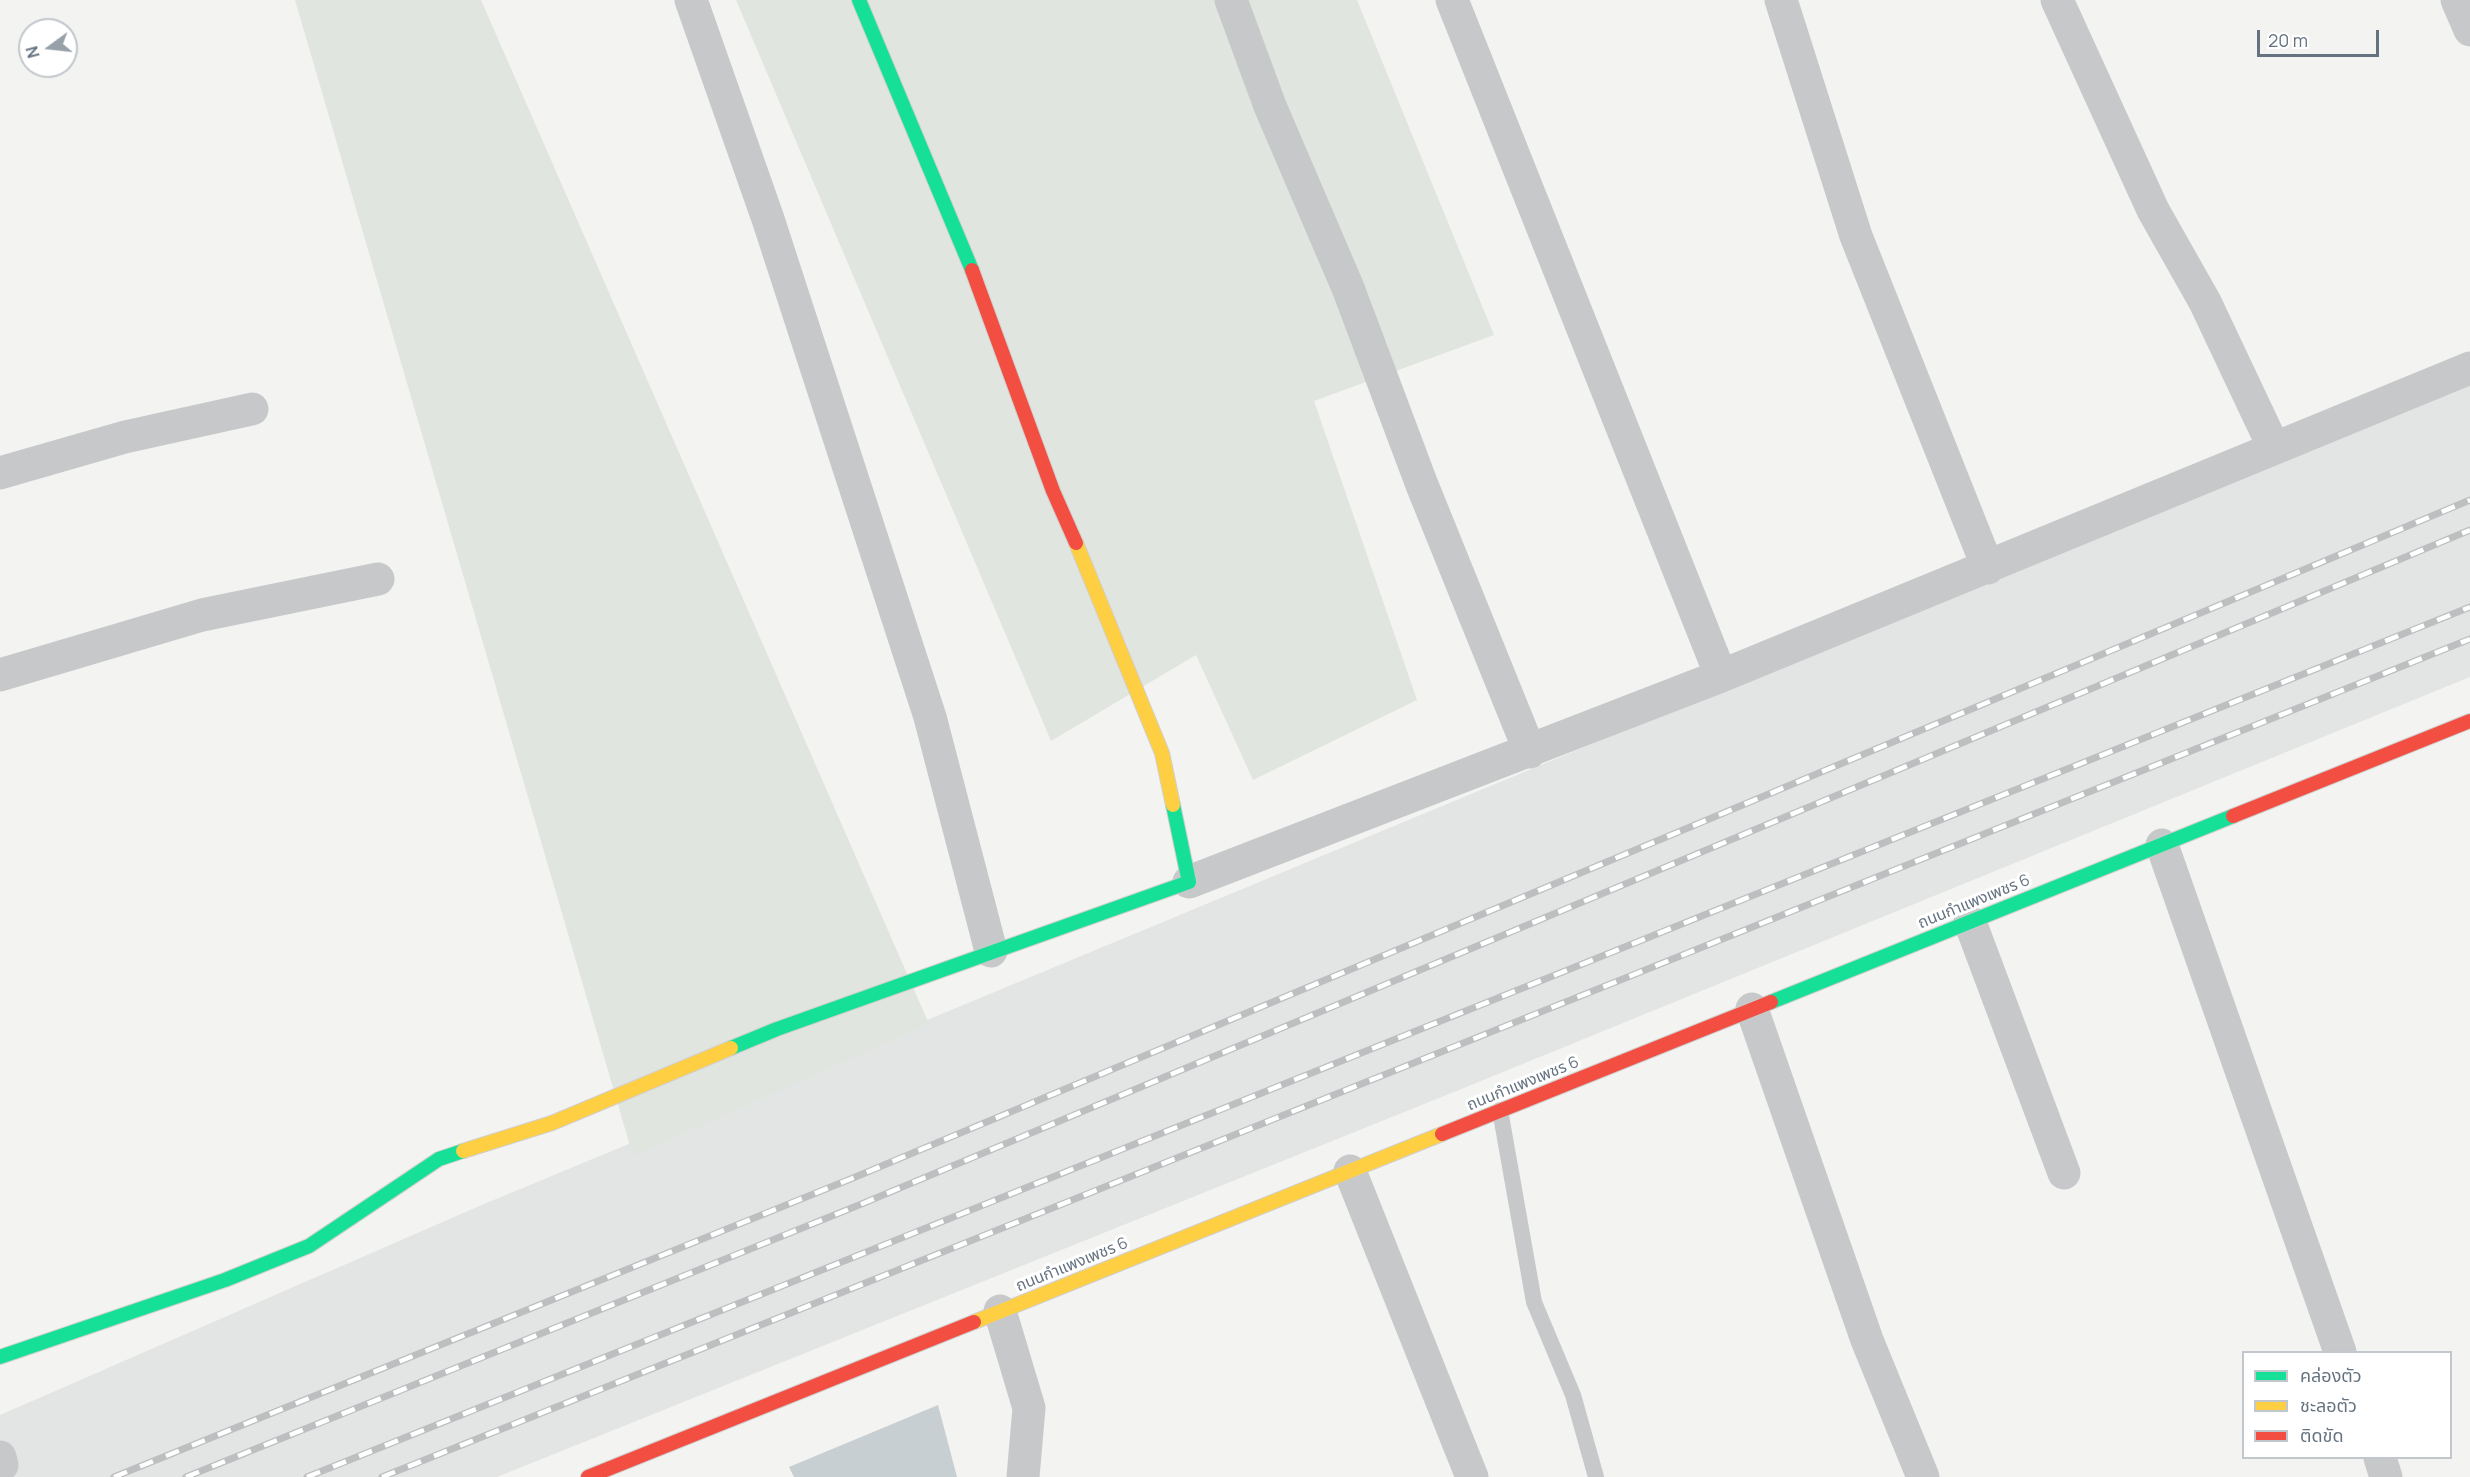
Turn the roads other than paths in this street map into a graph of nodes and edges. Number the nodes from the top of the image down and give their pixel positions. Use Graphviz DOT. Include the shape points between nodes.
graph roads {
  1 [pos="691,0"];
  2 [pos="859,0"];
  3 [pos="1231,0"];
  4 [pos="1452,0"];
  5 [pos="1781,0"];
  6 [pos="2057,0"];
  7 [pos="2457,0"];
  8 [pos="2470,30"];
  9 [pos="2470,368"];
  10 [pos="252,409"];
  11 [pos="2274,448"];
  12 [pos="0,473"];
  13 [pos="1988,568"];
  14 [pos="378,579"];
  15 [pos="0,675"];
  16 [pos="1721,676"];
  17 [pos="2470,720"];
  18 [pos="1530,752"];
  19 [pos="2162,845"];
  20 [pos="1189,882"];
  21 [pos="1970,922"];
  22 [pos="991,951"];
  23 [pos="1752,1009"];
  24 [pos="1500,1110"];
  25 [pos="1350,1171"];
  26 [pos="2064,1173"];
  27 [pos="1000,1311"];
  28 [pos="2339,1351"];
  29 [pos="0,1358"];
  30 [pos="2380,1459"];
  31 [pos="588,1477"];
  32 [pos="1023,1477"];
  33 [pos="1472,1477"];
  34 [pos="1596,1477"];
  35 [pos="1923,1477"];
  36 [pos="2386,1477"];
  1 -- 22 [label="street" via="771,230 923,695"];
  2 -- 20 [label="street" via="973,273 1053,491 1162,753"];
  3 -- 18 [label="street"];
  4 -- 16 [label="street"];
  5 -- 13 [label="street" via="1856,236"];
  6 -- 11 [label="street" via="2153,210 2205,302"];
  7 -- 8 [label="street"];
  9 -- 11 [label="street"];
  10 -- 12 [label="street" via="125,437"];
  11 -- 13 [label="street"];
  13 -- 16 [label="street"];
  14 -- 15 [label="street" via="202,615"];
  16 -- 18 [label="street"];
  17 -- 19 [label="street, ถนนกำแพงเพชร 6"];
  18 -- 20 [label="street"];
  19 -- 21 [label="street, ถนนกำแพงเพชร 6"];
  19 -- 28 [label="street"];
  20 -- 22 [label="street"];
  21 -- 23 [label="street, ถนนกำแพงเพชร 6"];
  21 -- 26 [label="street"];
  22 -- 29 [label="street" via="777,1029 552,1123 439,1159 309,1246 225,1281"];
  23 -- 24 [label="street, ถนนกำแพงเพชร 6"];
  23 -- 35 [label="street" via="1867,1340"];
  24 -- 25 [label="street, ถนนกำแพงเพชร 6"];
  24 -- 34 [label="lane" via="1534,1302 1573,1395"];
  25 -- 27 [label="street, ถนนกำแพงเพชร 6"];
  25 -- 33 [label="street"];
  27 -- 31 [label="street, ถนนกำแพงเพชร 6"];
  27 -- 32 [label="street" via="1029,1408"];
  30 -- 36 [label="street"];
}
